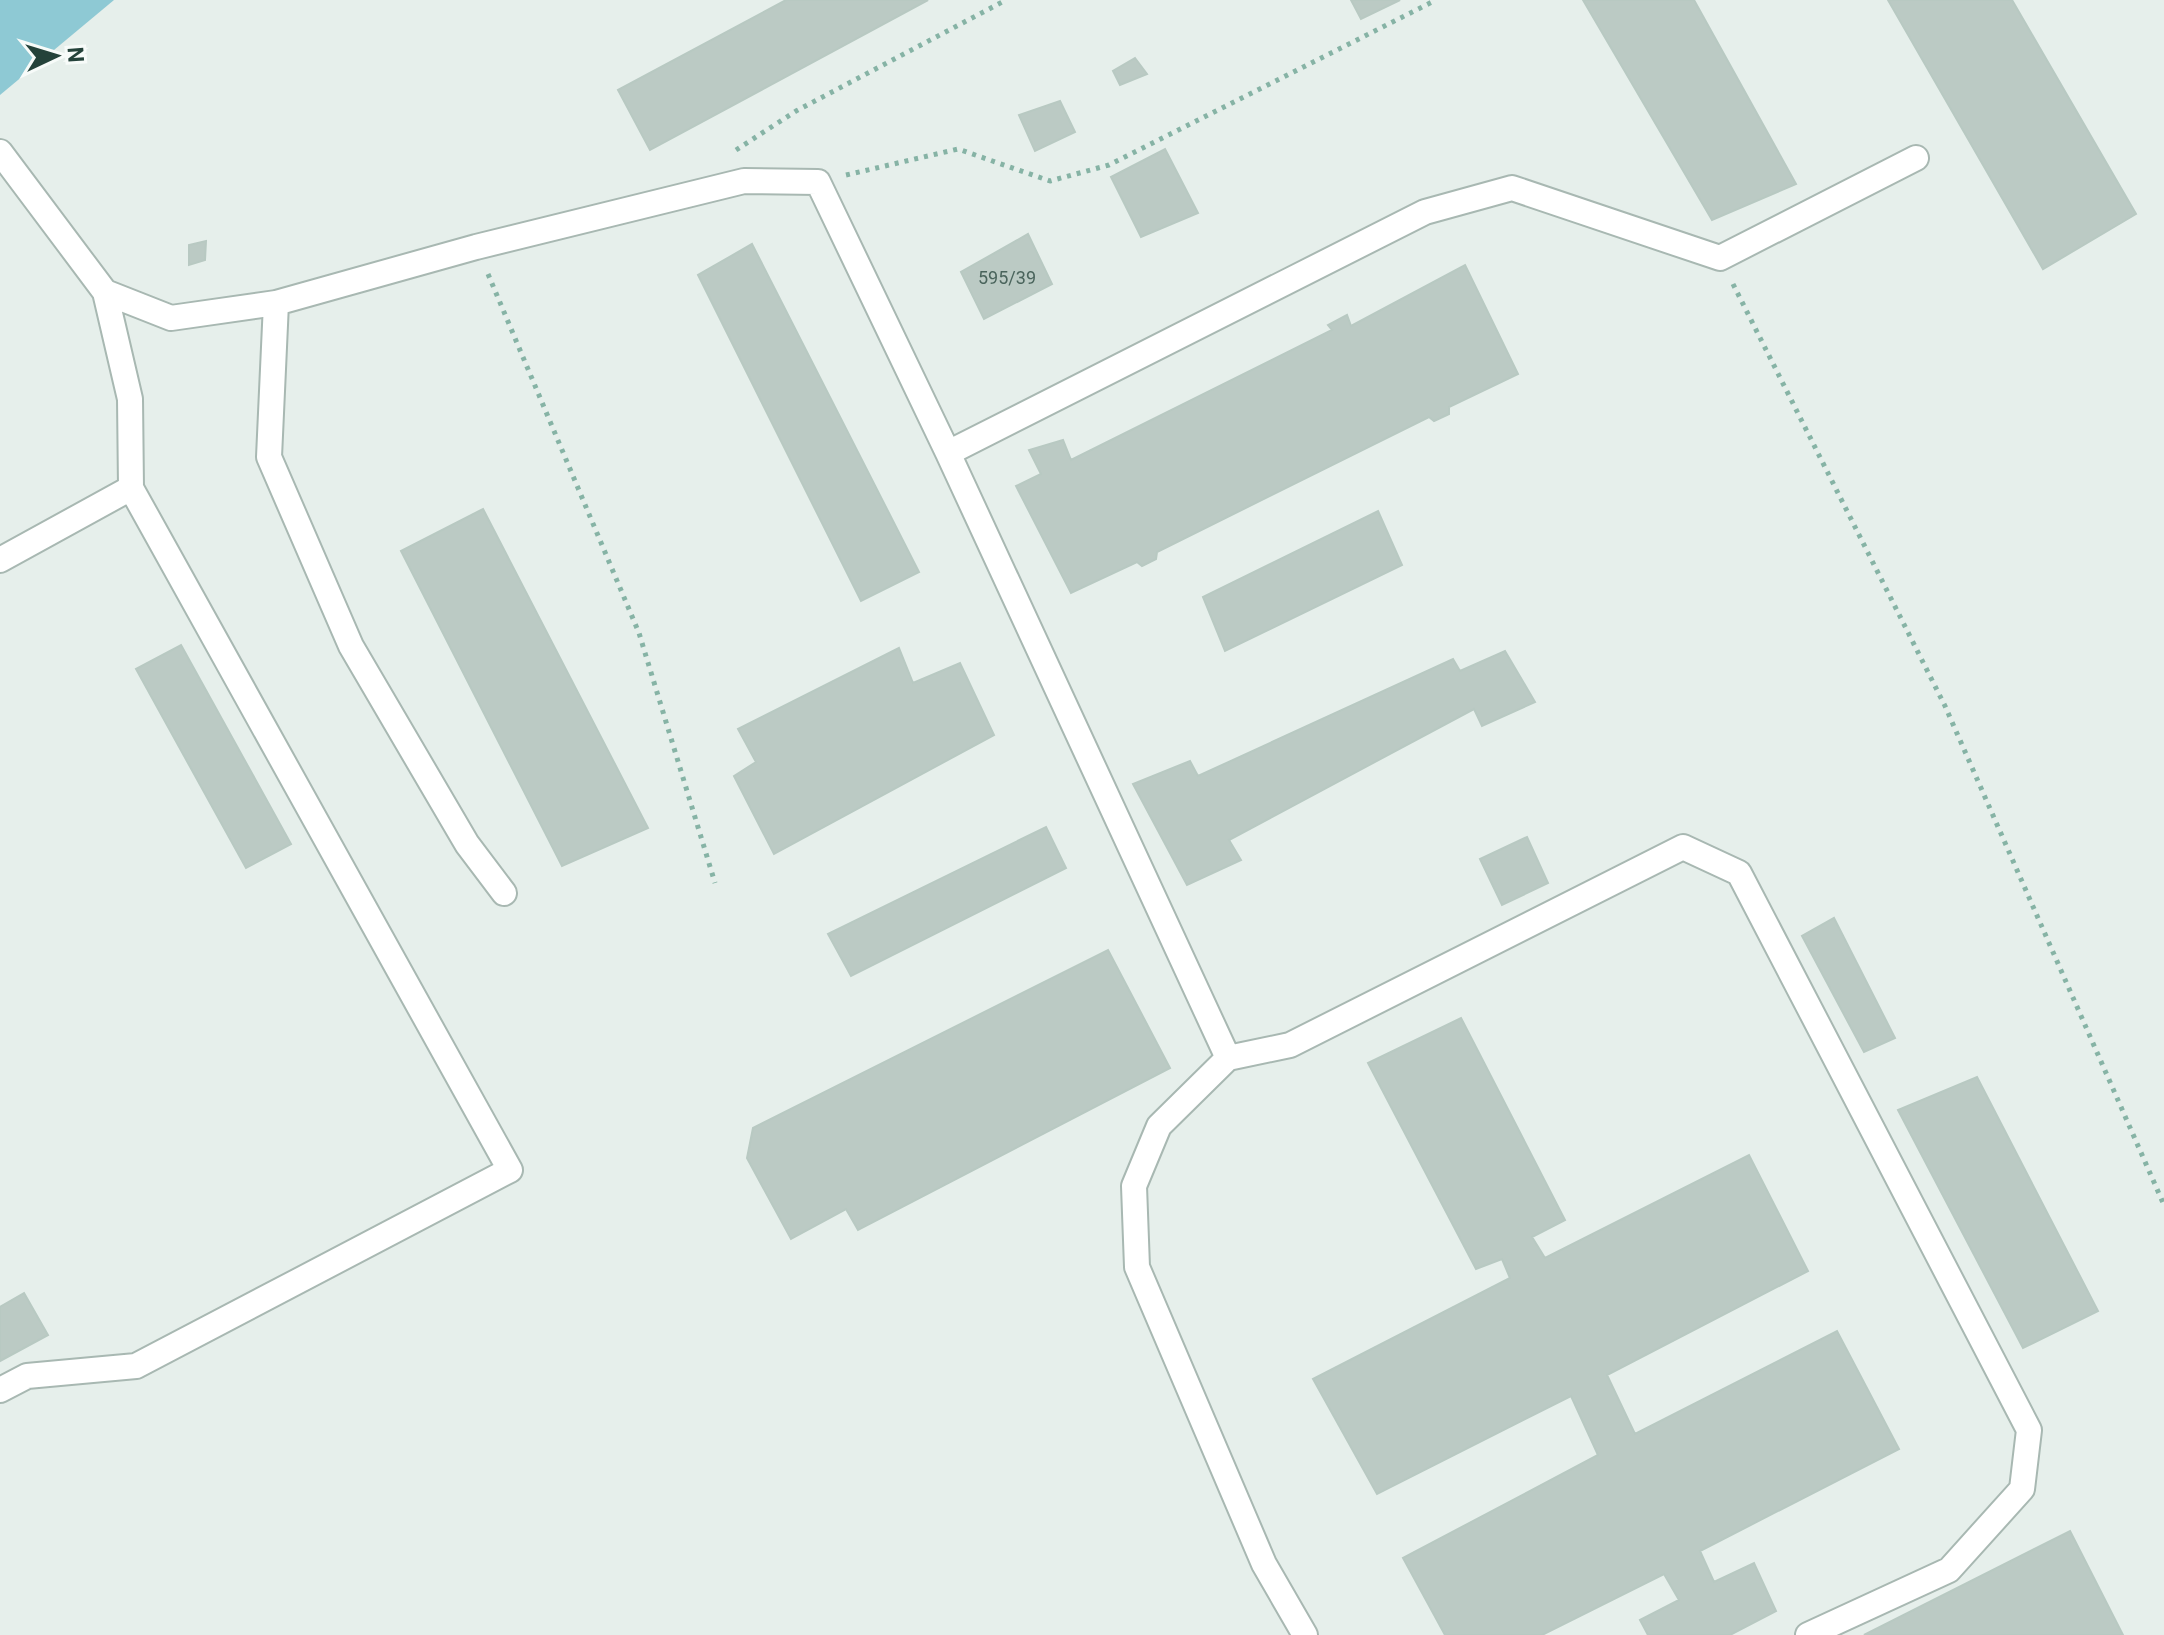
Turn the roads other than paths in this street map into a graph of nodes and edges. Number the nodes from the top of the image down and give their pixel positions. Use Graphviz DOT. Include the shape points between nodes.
graph roads {
  1 [pos="0,152"];
  2 [pos="1916,158"];
  3 [pos="105,292"];
  4 [pos="276,303"];
  5 [pos="948,453"];
  6 [pos="131,488"];
  7 [pos="0,560"];
  8 [pos="504,893"];
  9 [pos="1228,1058"];
  10 [pos="0,1390"];
  11 [pos="1305,1635"];
  12 [pos="1808,1635"];
  1 -- 3 [label="lane"];
  2 -- 5 [label="lane" via="1720,258 1512,188 1425,212"];
  3 -- 4 [label="lane" via="171,318"];
  3 -- 6 [label="lane" via="130,399"];
  4 -- 5 [label="lane" via="744,181 818,182"];
  4 -- 8 [label="lane" via="269,457 351,646 467,844"];
  5 -- 9 [label="lane"];
  6 -- 7 [label="lane"];
  6 -- 10 [label="lane" via="510,1170 136,1366 27,1376"];
  9 -- 11 [label="lane" via="1159,1126 1134,1186 1137,1267 1264,1564"];
  9 -- 12 [label="lane" via="1290,1045 1683,847 1739,873 2029,1430 2022,1489 1949,1570"];
}
